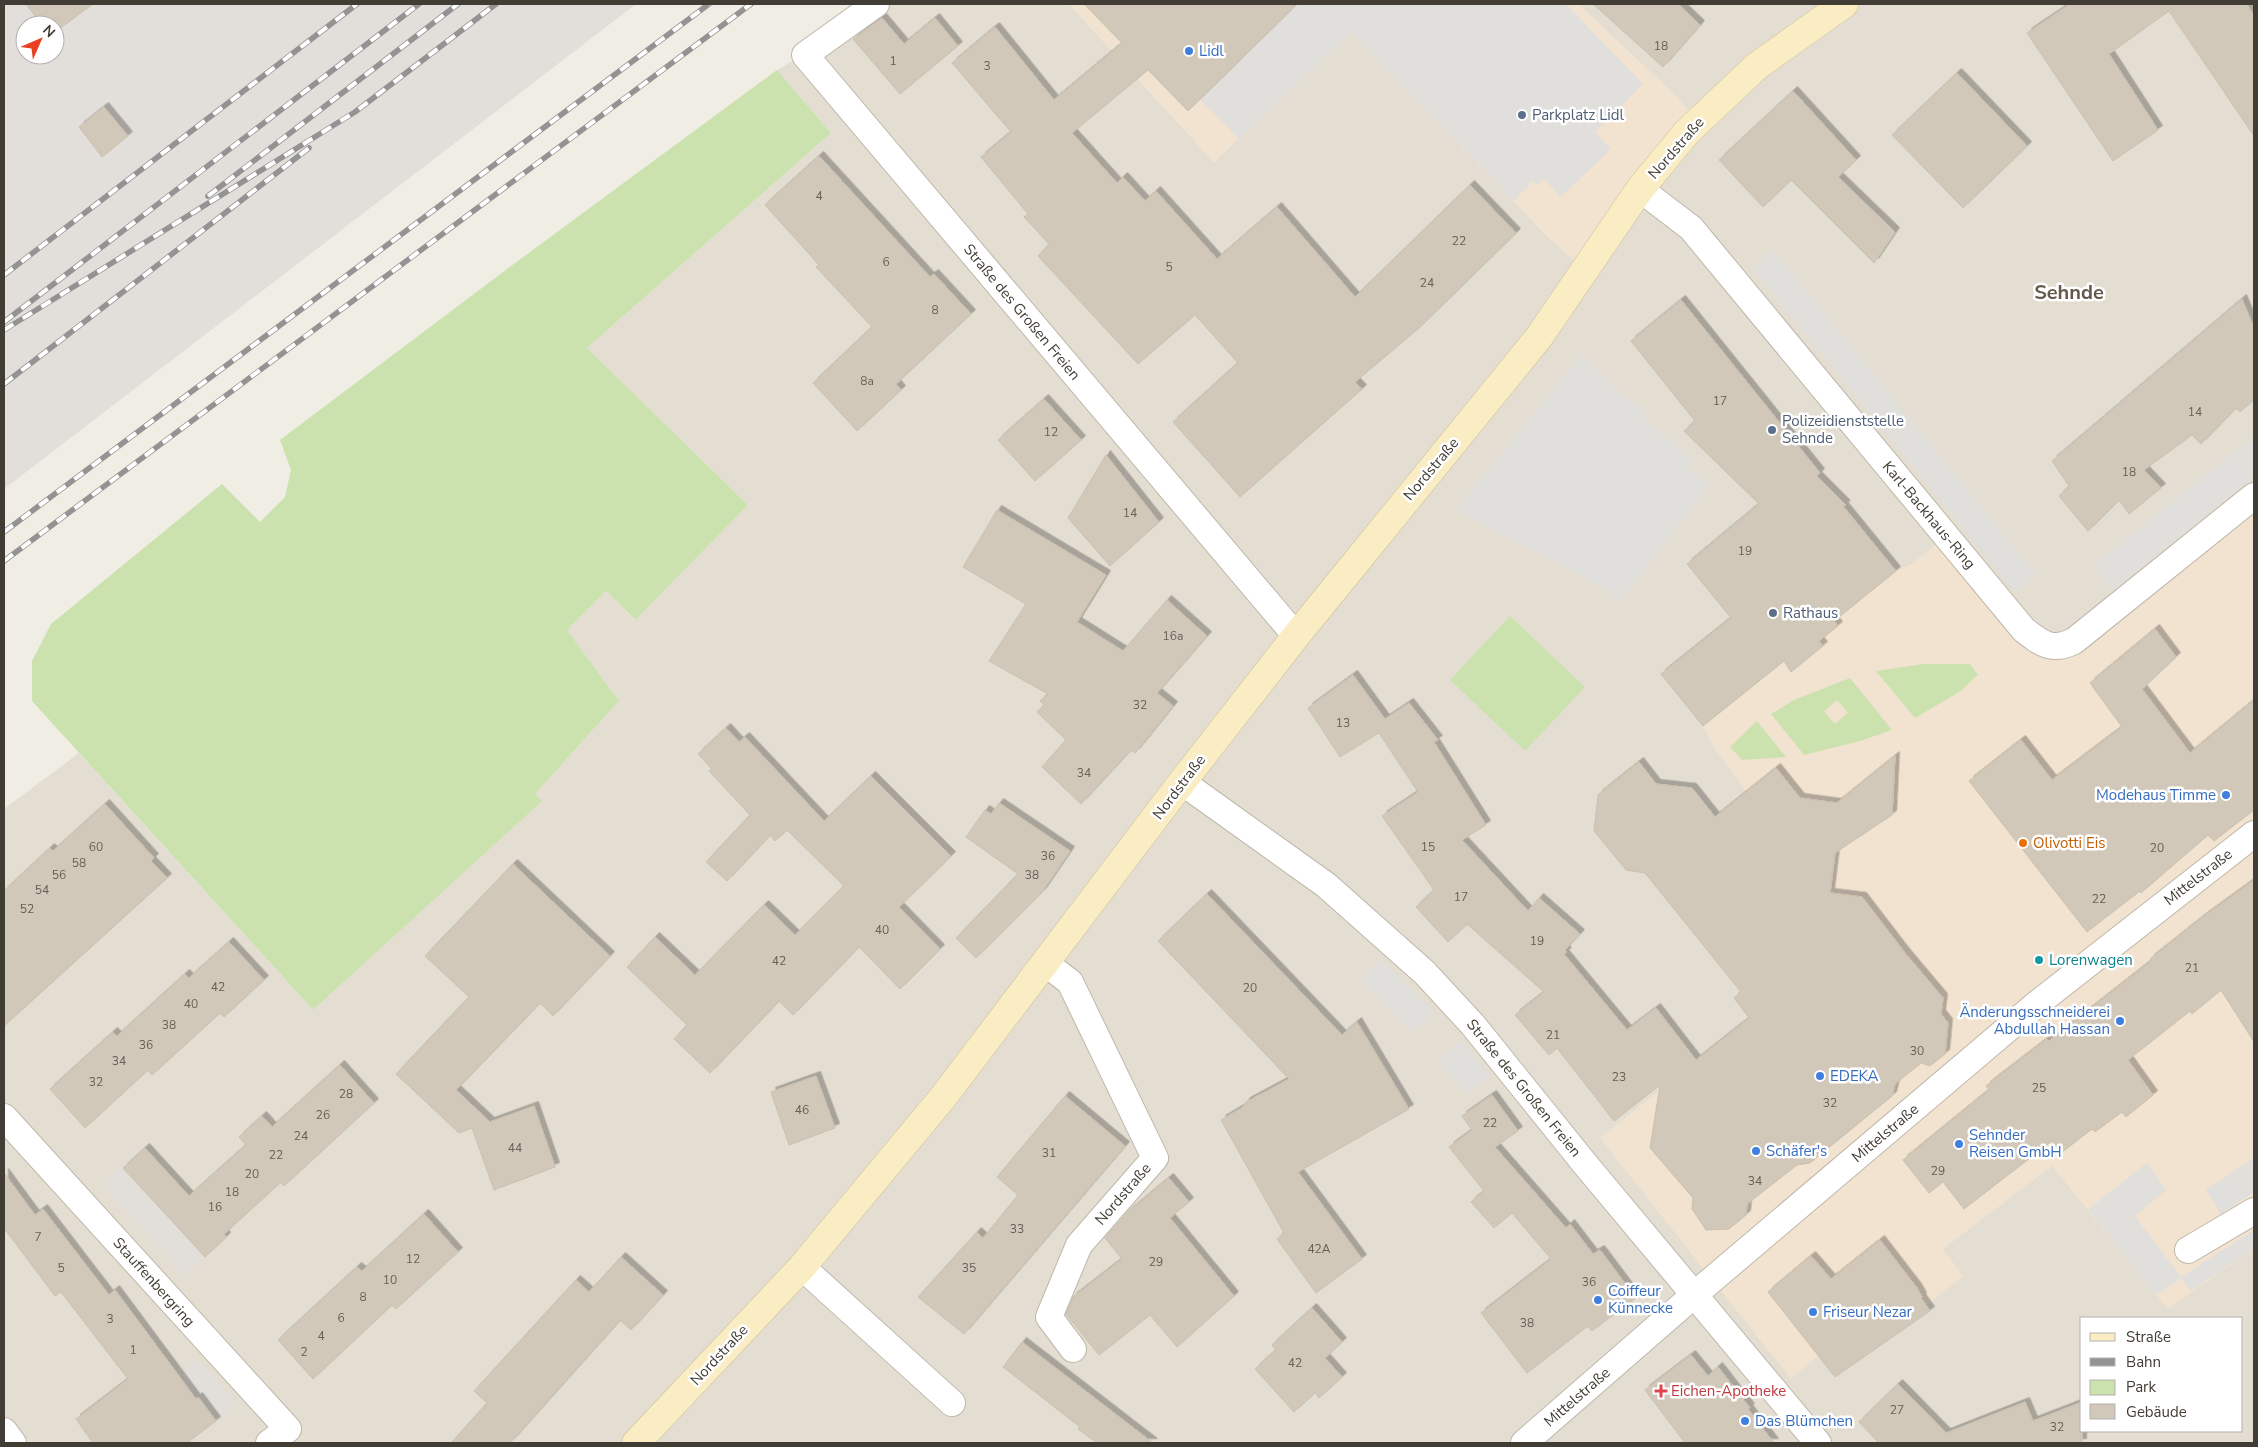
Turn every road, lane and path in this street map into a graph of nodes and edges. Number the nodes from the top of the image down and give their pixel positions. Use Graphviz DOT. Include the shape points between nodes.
graph roads {
  1 [pos="876,4"];
  2 [pos="1844,4"];
  3 [pos="1640,189"];
  4 [pos="2254,496"];
  5 [pos="1296,636"];
  6 [pos="1182,782"];
  7 [pos="2254,834"];
  8 [pos="1045,963"];
  9 [pos="4,1117"];
  10 [pos="2254,1211"];
  11 [pos="2188,1250"];
  12 [pos="802,1267"];
  13 [pos="1694,1295"];
  14 [pos="1073,1349"];
  15 [pos="952,1403"];
  16 [pos="4,1431"];
  17 [pos="13,1443"];
  18 [pos="269,1443"];
  19 [pos="636,1443"];
  20 [pos="1524,1443"];
  21 [pos="1818,1443"];
  1 -- 5 [label="street, Straße des Großen Freien" via="805,54"];
  2 -- 3 [label="main road, Nordstraße" via="1757,66 1686,133"];
  3 -- 4 [label="street, Karl-Backhaus-Ring" via="1691,228 2024,630 2039,642 2054,647 2074,641"];
  3 -- 5 [label="main road, Nordstraße" via="1539,337"];
  5 -- 6 [label="main road, Nordstraße"];
  6 -- 8 [label="main road, Nordstraße"];
  6 -- 13 [label="street, Straße des Großen Freien" via="1326,885 1425,974 1473,1025"];
  7 -- 13 [label="street, Mittelstraße" via="2038,1003"];
  8 -- 12 [label="main road, Nordstraße" via="944,1096"];
  8 -- 14 [label="street, Nordstraße" via="1070,982 1155,1158 1079,1246 1049,1317"];
  9 -- 18 [label="street, Stauffenbergring" via="288,1429"];
  10 -- 11 [label="street"];
  12 -- 15 [label="street"];
  12 -- 19 [label="main road, Nordstraße"];
  13 -- 20 [label="street, Mittelstraße"];
  13 -- 21 [label="street, Straße des Großen Freien"];
  16 -- 17 [label="street"];
}
